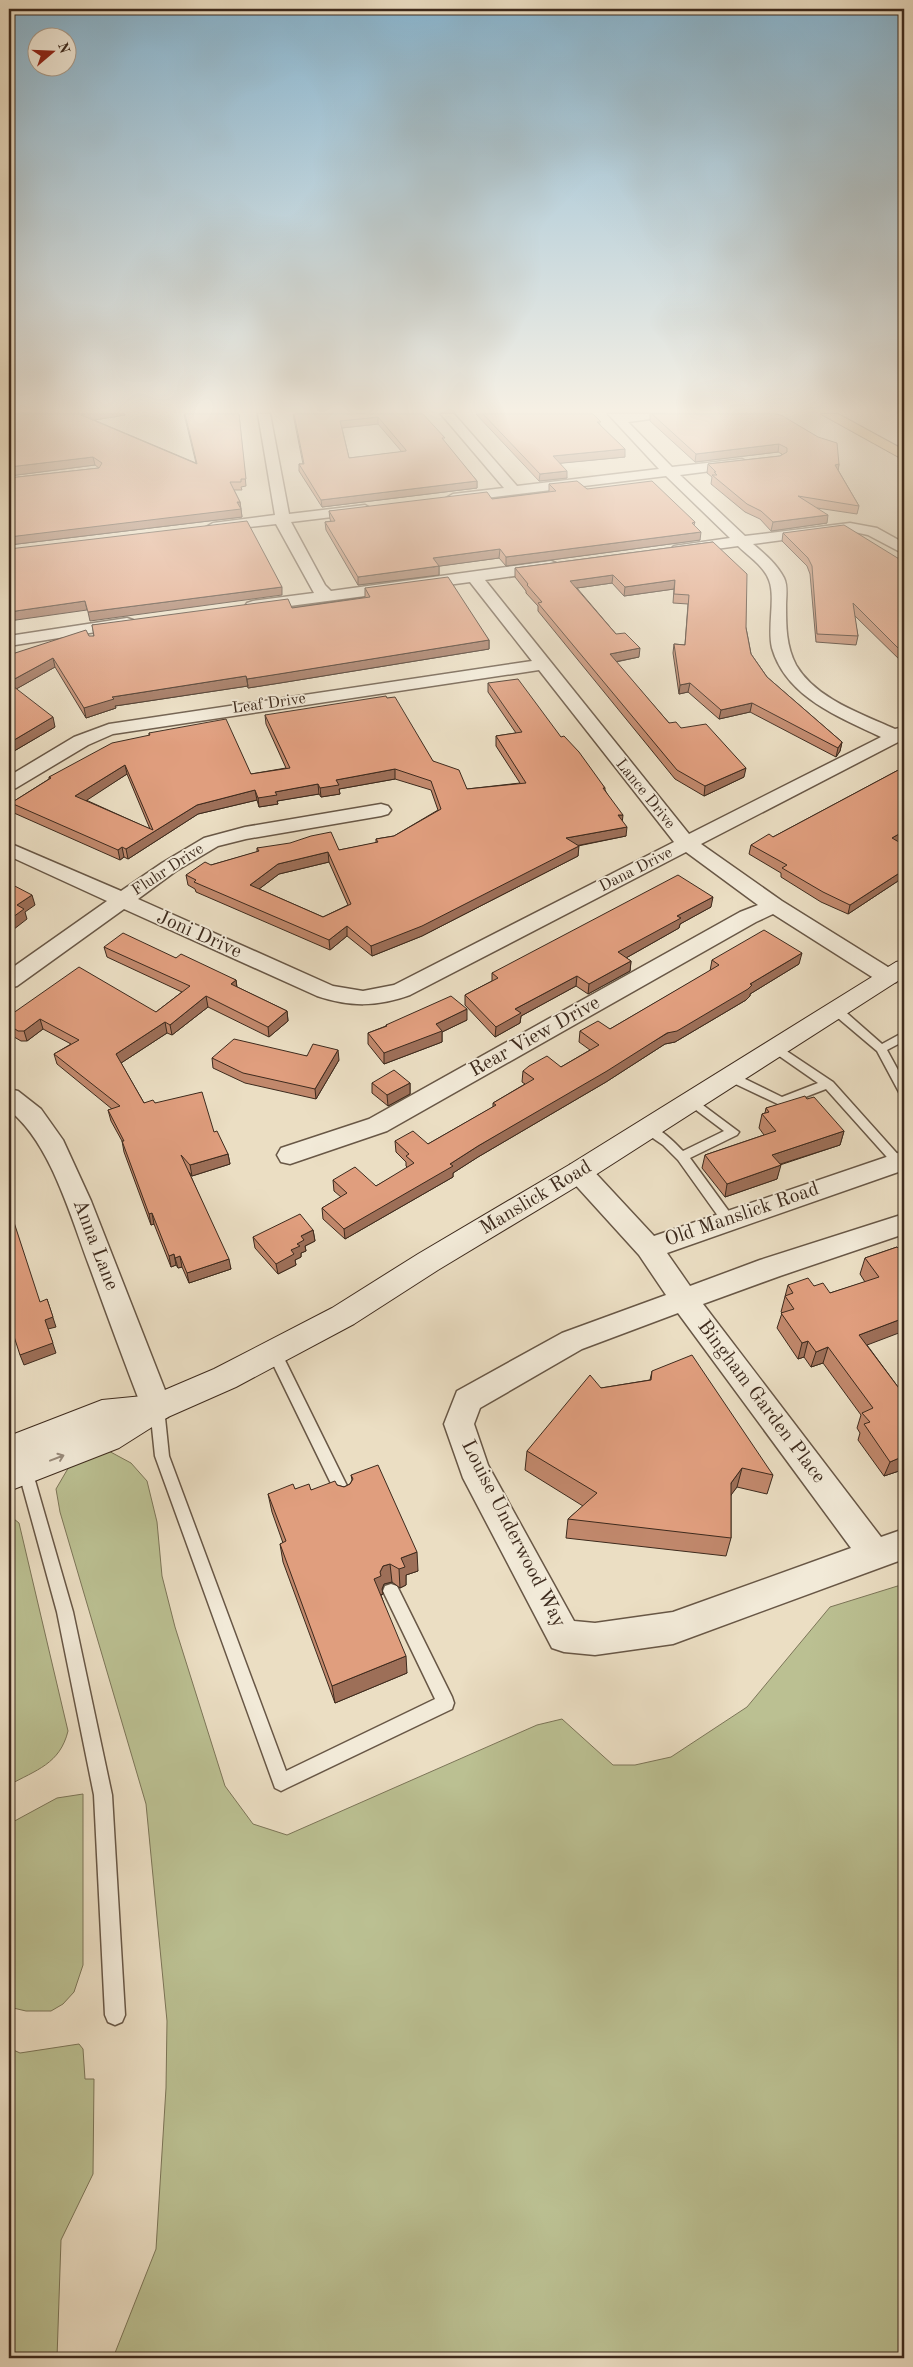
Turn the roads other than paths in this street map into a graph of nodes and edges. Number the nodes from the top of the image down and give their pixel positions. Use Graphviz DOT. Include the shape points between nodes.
graph roads {
  1 [pos="238,524"];
  2 [pos="285,524"];
  3 [pos="726,524"];
  4 [pos="202,529"];
  5 [pos="743,540"];
  6 [pos="904,549"];
  7 [pos="666,550"];
  8 [pos="570,563"];
  9 [pos="474,576"];
  10 [pos="326,596"];
  11 [pos="240,607"];
  12 [pos="144,620"];
  13 [pos="9,641"];
  14 [pos="543,664"];
  15 [pos="900,734"];
  16 [pos="9,784"];
  17 [pos="381,810"];
  18 [pos="687,844"];
  19 [pos="9,849"];
  20 [pos="121,901"];
  21 [pos="774,906"];
  22 [pos="899,972"];
  23 [pos="9,980"];
  24 [pos="365,1000"];
  25 [pos="836,1010"];
  26 [pos="904,1036"];
  27 [pos="776,1048"];
  28 [pos="881,1049"];
  29 [pos="731,1077"];
  30 [pos="827,1084"];
  31 [pos="904,1092"];
  32 [pos="9,1097"];
  33 [pos="692,1101"];
  34 [pos="647,1130"];
  35 [pos="290,1155"];
  36 [pos="682,1158"];
  37 [pos="901,1161"];
  38 [pos="579,1172"];
  39 [pos="728,1220"];
  40 [pos="904,1224"];
  41 [pos="649,1248"];
  42 [pos="685,1301"];
  43 [pos="274,1352"];
  44 [pos="157,1408"];
  45 [pos="14,1466"];
  46 [pos="345,1497"];
  47 [pos="904,1544"];
  48 [pos="875,1555"];
  49 [pos="391,1591"];
  50 [pos="115,2015"];
  1 -- 4 [label="street"];
  2 -- 10 [label="street" via="318,588"];
  3 -- 5 [label="street"];
  5 -- 6 [label="street" via="842,527 878,533"];
  5 -- 7 [label="street"];
  5 -- 15 [label="street" via="777,580 780,644 791,672 799,682 825,700"];
  8 -- 9 [label="street"];
  9 -- 10 [label="street"];
  9 -- 14 [label="street, Lance Drive"];
  10 -- 11 [label="street"];
  12 -- 13 [label="street"];
  14 -- 16 [label="street, Leaf Drive" via="110,730 81,741"];
  14 -- 18 [label="street, Lance Drive"];
  15 -- 18 [label="street, Dana Drive"];
  17 -- 20 [label="street, Fluhr Drive" via="245,833 211,842"];
  18 -- 21 [label="street, Lance Drive"];
  18 -- 24 [label="street, Dana Drive" via="402,990"];
  19 -- 20 [label="street, Joni Drive"];
  20 -- 23 [label="street, Fluhr Drive"];
  20 -- 24 [label="street, Joni Drive" via="325,991 340,997"];
  21 -- 22 [label="street, Lance Drive"];
  21 -- 35 [label="street, Rear View Drive" via="739,922 378,1125"];
  22 -- 25 [label="main road, Manslick Road"];
  25 -- 27 [label="main road, Manslick Road"];
  25 -- 28 [label="lane"];
  26 -- 28 [label="lane"];
  27 -- 29 [label="main road, Manslick Road"];
  27 -- 30 [label="lane"];
  28 -- 31 [label="lane"];
  29 -- 30 [label="lane" via="782,1102"];
  29 -- 33 [label="main road, Manslick Road"];
  30 -- 37 [label="lane"];
  32 -- 44 [label="street, Anna Lane" via="32,1115 50,1140 78,1200"];
  33 -- 34 [label="main road, Manslick Road"];
  33 -- 36 [label="lane" via="733,1132"];
  34 -- 36 [label="lane" via="667,1142"];
  34 -- 38 [label="main road, Manslick Road"];
  36 -- 39 [label="lane"];
  37 -- 39 [label="street, Old Manslick Road"];
  38 -- 41 [label="street, Old Manslick Road"];
  38 -- 43 [label="main road, Manslick Road" via="343,1316"];
  39 -- 41 [label="street, Old Manslick Road"];
  40 -- 42 [label="street, Louise Underwood Way" via="770,1268"];
  41 -- 42 [label="street, Bingham Garden Place"];
  42 -- 48 [label="street, Bingham Garden Place"];
  42 -- 48 [label="street, Louise Underwood Way" via="572,1341 533,1362 468,1400 459,1424 474,1468 564,1636 595,1639 673,1628"];
  43 -- 44 [label="main road, Manslick Road"];
  43 -- 46 [label="lane"];
  44 -- 45 [label="main road, Manslick Road" via="108,1438"];
  44 -- 49 [label="lane" via="162,1456 281,1782 446,1703"];
  45 -- 50 [label="lane" via="65,1612 103,1795"];
  47 -- 48 [label="street, Louise Underwood Way"];
}
